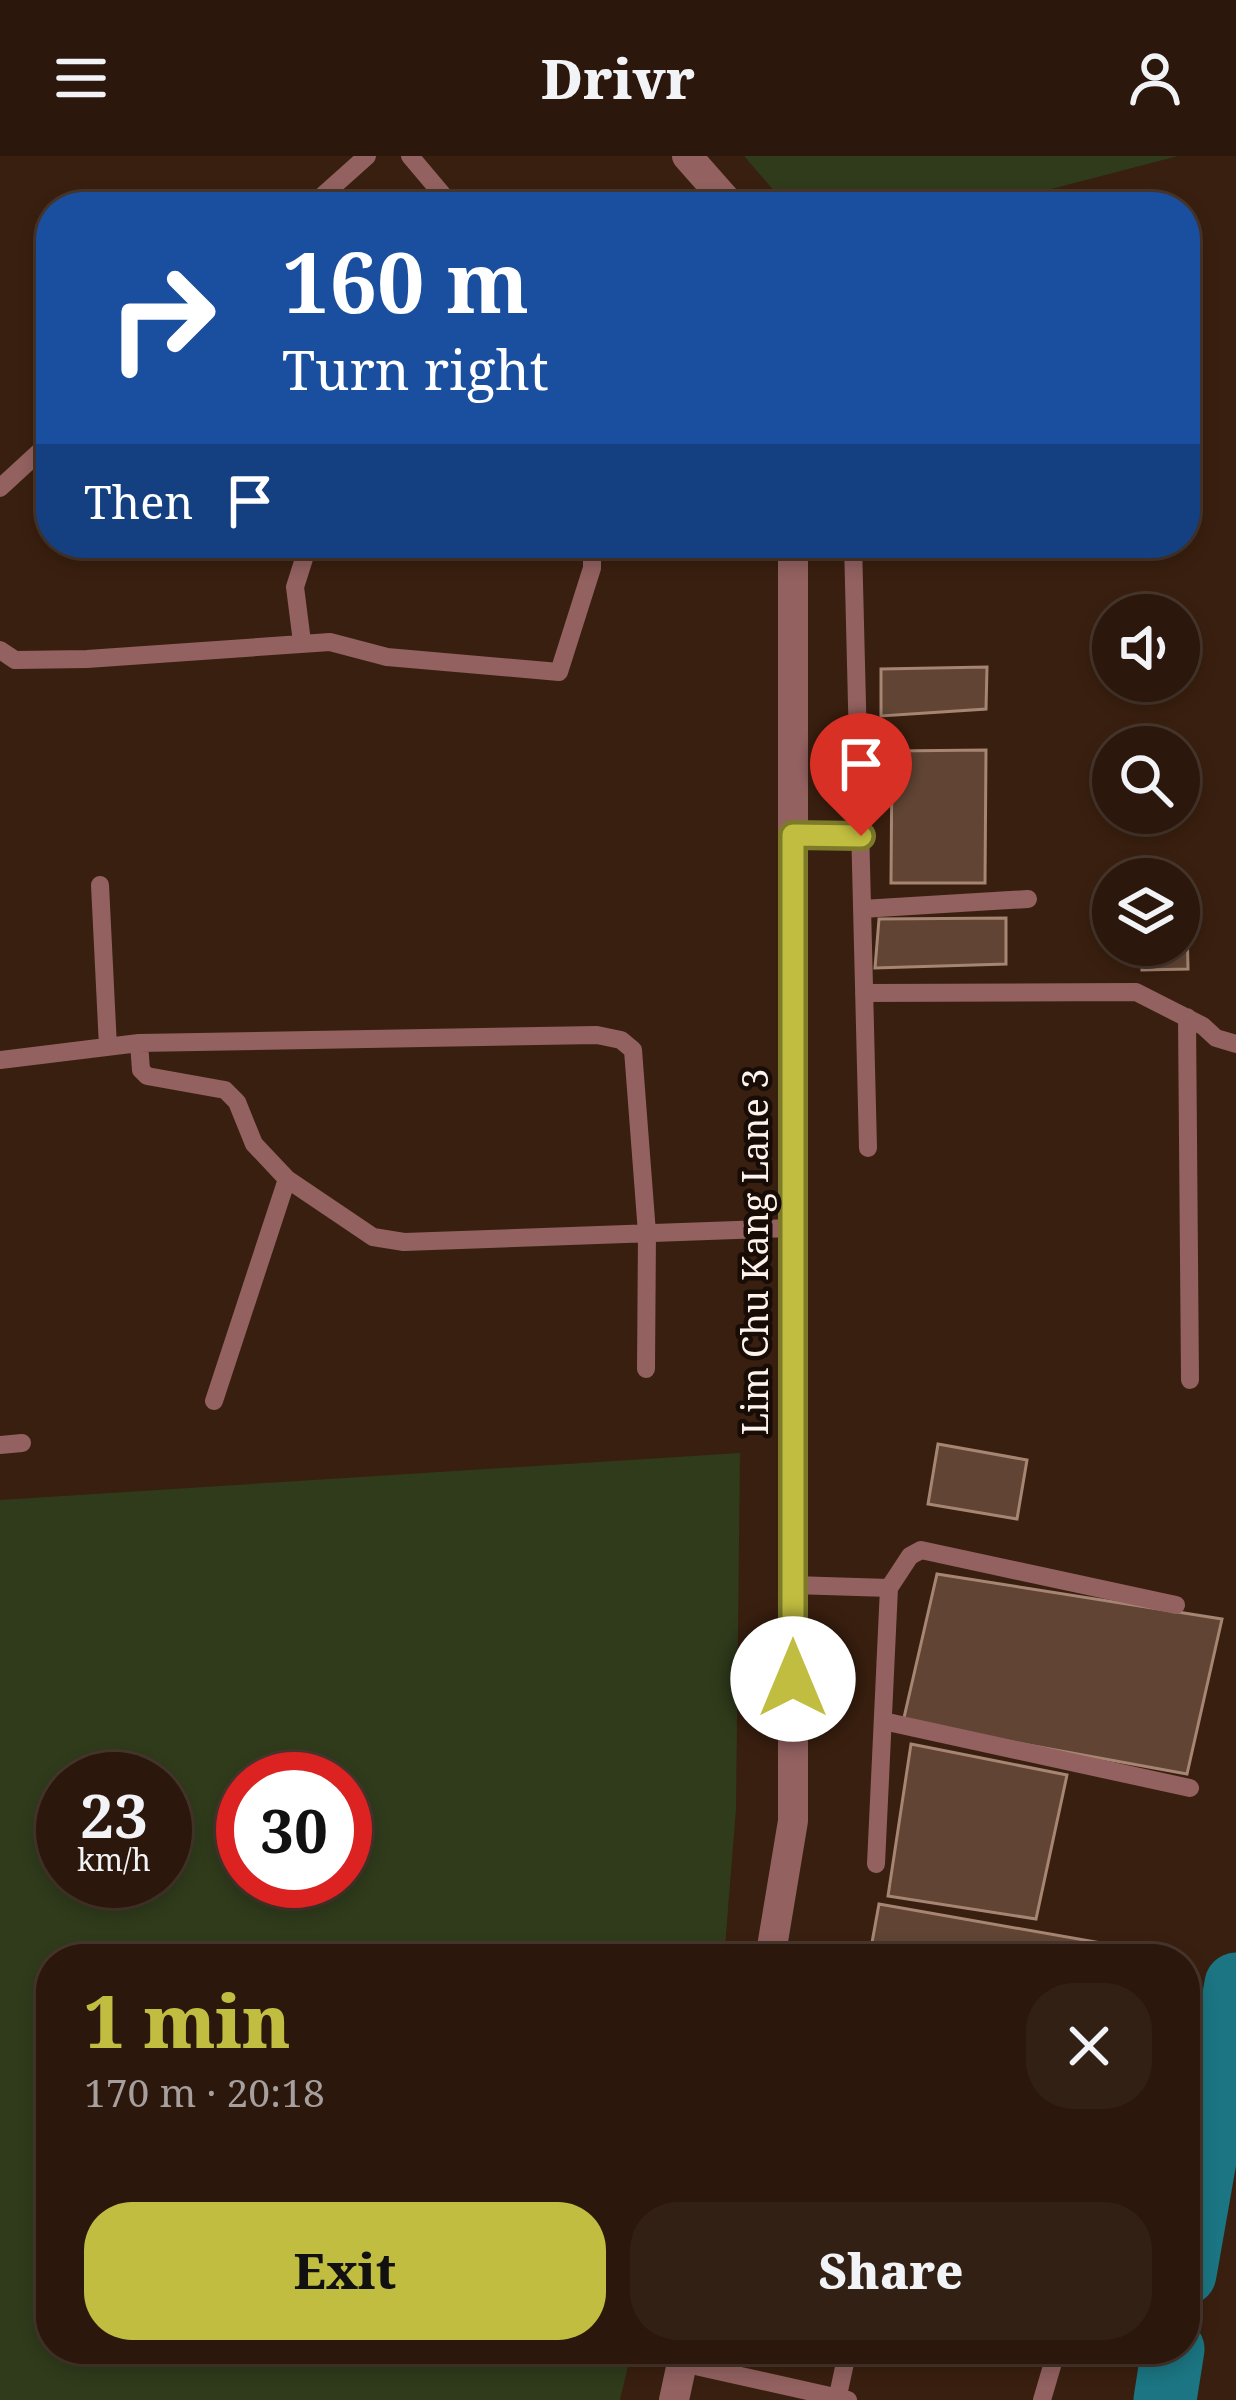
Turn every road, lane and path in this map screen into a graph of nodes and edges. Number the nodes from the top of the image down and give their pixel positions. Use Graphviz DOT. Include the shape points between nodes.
graph roads {
  1 [pos="367,156"];
  2 [pos="410,156"];
  3 [pos="687,156"];
  4 [pos="327,192"];
  5 [pos="440,192"];
  6 [pos="719,192"];
  7 [pos="36,456"];
  8 [pos="0,488"];
  9 [pos="304,558"];
  10 [pos="592,558"];
  11 [pos="793,558"];
  12 [pos="853,558"];
  13 [pos="302,642"];
  14 [pos="0,650"];
  15 [pos="793,835"];
  16 [pos="861,836"];
  17 [pos="100,885"];
  18 [pos="1028,899"];
  19 [pos="862,909"];
  20 [pos="864,993"];
  21 [pos="1187,1017"];
  22 [pos="139,1043"];
  23 [pos="1236,1044"];
  24 [pos="108,1046"];
  25 [pos="0,1060"];
  26 [pos="868,1148"];
  27 [pos="286,1179"];
  28 [pos="794,1228"];
  29 [pos="647,1233"];
  30 [pos="646,1369"];
  31 [pos="1190,1380"];
  32 [pos="214,1401"];
  33 [pos="22,1444"];
  34 [pos="0,1445"];
  35 [pos="794,1585"];
  36 [pos="889,1588"];
  37 [pos="1176,1605"];
  38 [pos="883,1721"];
  39 [pos="1190,1788"];
  40 [pos="877,1864"];
  41 [pos="772,1944"];
  42 [pos="681,2364"];
  43 [pos="712,2364"];
  44 [pos="846,2364"];
  45 [pos="1053,2364"];
  46 [pos="841,2399"];
  47 [pos="674,2400"];
  48 [pos="1042,2400"];
  1 -- 4 [label="lane"];
  2 -- 5 [label="lane"];
  3 -- 6 [label="street"];
  7 -- 8 [label="lane"];
  9 -- 13 [label="lane" via="295,587"];
  10 -- 13 [label="lane" via="559,672"];
  11 -- 15 [label="street, Lim Chu Kang Lane 3"];
  12 -- 16 [label="lane"];
  13 -- 14 [label="lane" via="87,659 15,660"];
  15 -- 16 [label="lane"];
  15 -- 28 [label="street, Lim Chu Kang Lane 3"];
  16 -- 19 [label="lane"];
  17 -- 24 [label="lane"];
  18 -- 19 [label="lane"];
  19 -- 20 [label="lane"];
  20 -- 21 [label="lane" via="1136,992"];
  20 -- 26 [label="lane"];
  21 -- 23 [label="lane"];
  21 -- 31 [label="lane"];
  22 -- 24 [label="lane"];
  22 -- 27 [label="lane" via="147,1076 225,1090 254,1144"];
  22 -- 29 [label="lane" via="621,1040 633,1050"];
  24 -- 25 [label="lane"];
  27 -- 29 [label="lane" via="373,1237 404,1242"];
  27 -- 32 [label="lane"];
  28 -- 29 [label="lane"];
  28 -- 35 [label="street, Lim Chu Kang Lane 3"];
  29 -- 30 [label="lane"];
  33 -- 34 [label="lane"];
  35 -- 36 [label="lane"];
  35 -- 41 [label="street, Lim Chu Kang Lane 3" via="793,1821"];
  36 -- 37 [label="lane" via="921,1550"];
  36 -- 38 [label="lane"];
  38 -- 39 [label="lane"];
  38 -- 40 [label="lane"];
  42 -- 47 [label="street"];
  43 -- 46 [label="lane"];
  44 -- 46 [label="lane"];
  45 -- 48 [label="lane"];
}
